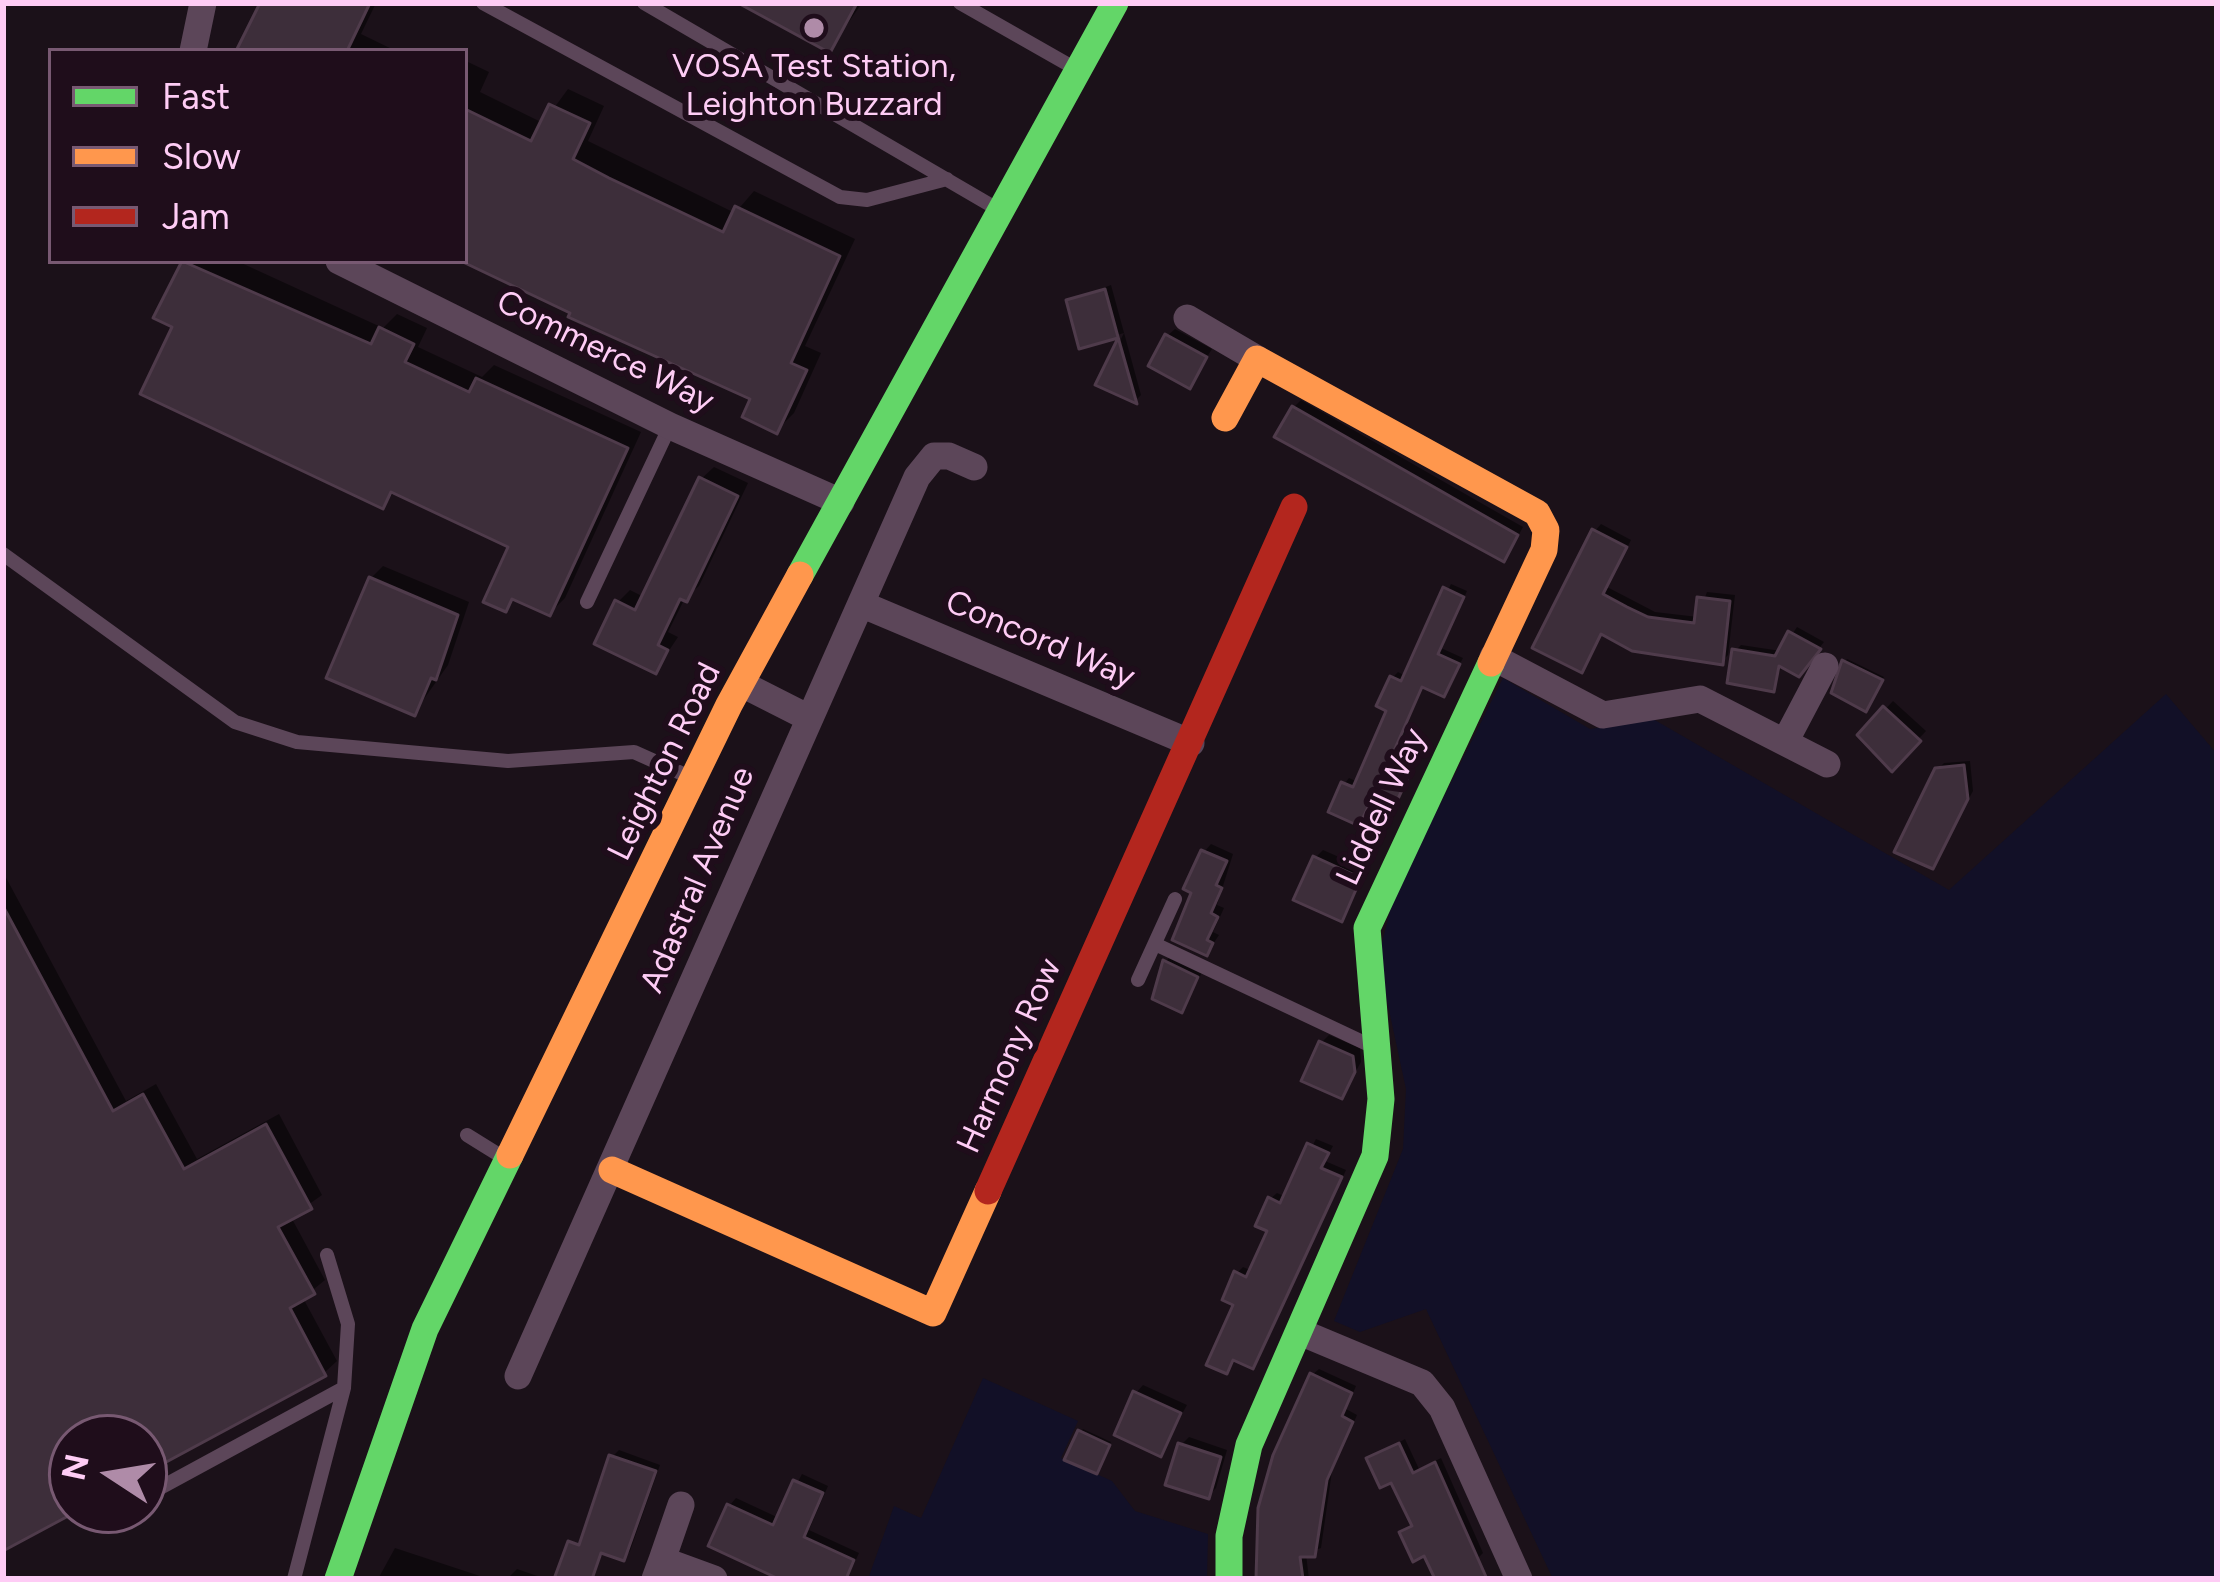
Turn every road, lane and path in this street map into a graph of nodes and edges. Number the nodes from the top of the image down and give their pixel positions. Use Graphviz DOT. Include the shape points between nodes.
graph roads {
  1 [pos="203,3"];
  2 [pos="483,3"];
  3 [pos="644,3"];
  4 [pos="1115,3"];
  5 [pos="964,4"];
  6 [pos="194,48"];
  7 [pos="1079,70"];
  8 [pos="947,179"];
  9 [pos="1003,212"];
  10 [pos="345,264"];
  11 [pos="1187,318"];
  12 [pos="1257,359"];
  13 [pos="1225,418"];
  14 [pos="670,425"];
  15 [pos="974,466"];
  16 [pos="841,502"];
  17 [pos="1294,507"];
  18 [pos="3,554"];
  19 [pos="587,602"];
  20 [pos="860,604"];
  21 [pos="1493,657"];
  22 [pos="1826,666"];
  23 [pos="742,684"];
  24 [pos="807,717"];
  25 [pos="1786,740"];
  26 [pos="1191,743"];
  27 [pos="1827,764"];
  28 [pos="697,780"];
  29 [pos="1175,899"];
  30 [pos="1154,944"];
  31 [pos="1138,980"];
  32 [pos="1376,1048"];
  33 [pos="467,1135"];
  34 [pos="511,1162"];
  35 [pos="612,1170"];
  36 [pos="327,1255"];
  37 [pos="1300,1332"];
  38 [pos="518,1376"];
  39 [pos="344,1388"];
  40 [pos="168,1484"];
  41 [pos="681,1505"];
  42 [pos="659,1569"];
  43 [pos="294,1579"];
  44 [pos="338,1579"];
  45 [pos="714,1579"];
  46 [pos="1229,1579"];
  47 [pos="1519,1579"];
  1 -- 6 [label="street"];
  2 -- 8 [label="lane" via="850,200"];
  3 -- 8 [label="lane"];
  4 -- 7 [label="street, Leighton Road"];
  5 -- 7 [label="lane"];
  7 -- 9 [label="street, Leighton Road"];
  8 -- 9 [label="lane"];
  9 -- 16 [label="street, Leighton Road"];
  10 -- 14 [label="street, Commerce Way"];
  11 -- 12 [label="street"];
  12 -- 13 [label="street"];
  12 -- 21 [label="street, Liddell Way" via="1537,513 1544,550"];
  14 -- 16 [label="street, Commerce Way"];
  14 -- 19 [label="lane"];
  15 -- 20 [label="street, Adastral Avenue" via="949,456 923,465"];
  16 -- 23 [label="street, Leighton Road"];
  17 -- 26 [label="street, Harmony Row"];
  18 -- 28 [label="lane" via="235,722 297,742 508,761 634,752"];
  20 -- 24 [label="street, Adastral Avenue"];
  20 -- 26 [label="street, Concord Way"];
  21 -- 25 [label="street" via="1603,715 1700,699"];
  21 -- 32 [label="street, Liddell Way" via="1366,928 1363,971"];
  22 -- 25 [label="street"];
  23 -- 24 [label="street"];
  23 -- 28 [label="street, Leighton Road"];
  24 -- 35 [label="street, Adastral Avenue"];
  25 -- 27 [label="street"];
  26 -- 35 [label="street, Harmony Row" via="933,1313"];
  28 -- 34 [label="street, Leighton Road"];
  29 -- 30 [label="lane"];
  30 -- 31 [label="lane"];
  30 -- 32 [label="lane"];
  32 -- 37 [label="street, Liddell Way" via="1384,1099 1374,1159"];
  33 -- 34 [label="lane"];
  34 -- 44 [label="street, Leighton Road" via="425,1329"];
  35 -- 38 [label="street, Adastral Avenue"];
  36 -- 39 [label="lane" via="348,1324"];
  37 -- 46 [label="street, Liddell Way" via="1237,1473"];
  37 -- 47 [label="street" via="1422,1383 1442,1408"];
  39 -- 40 [label="lane"];
  39 -- 43 [label="lane"];
  41 -- 42 [label="street"];
  42 -- 45 [label="street"];
}
